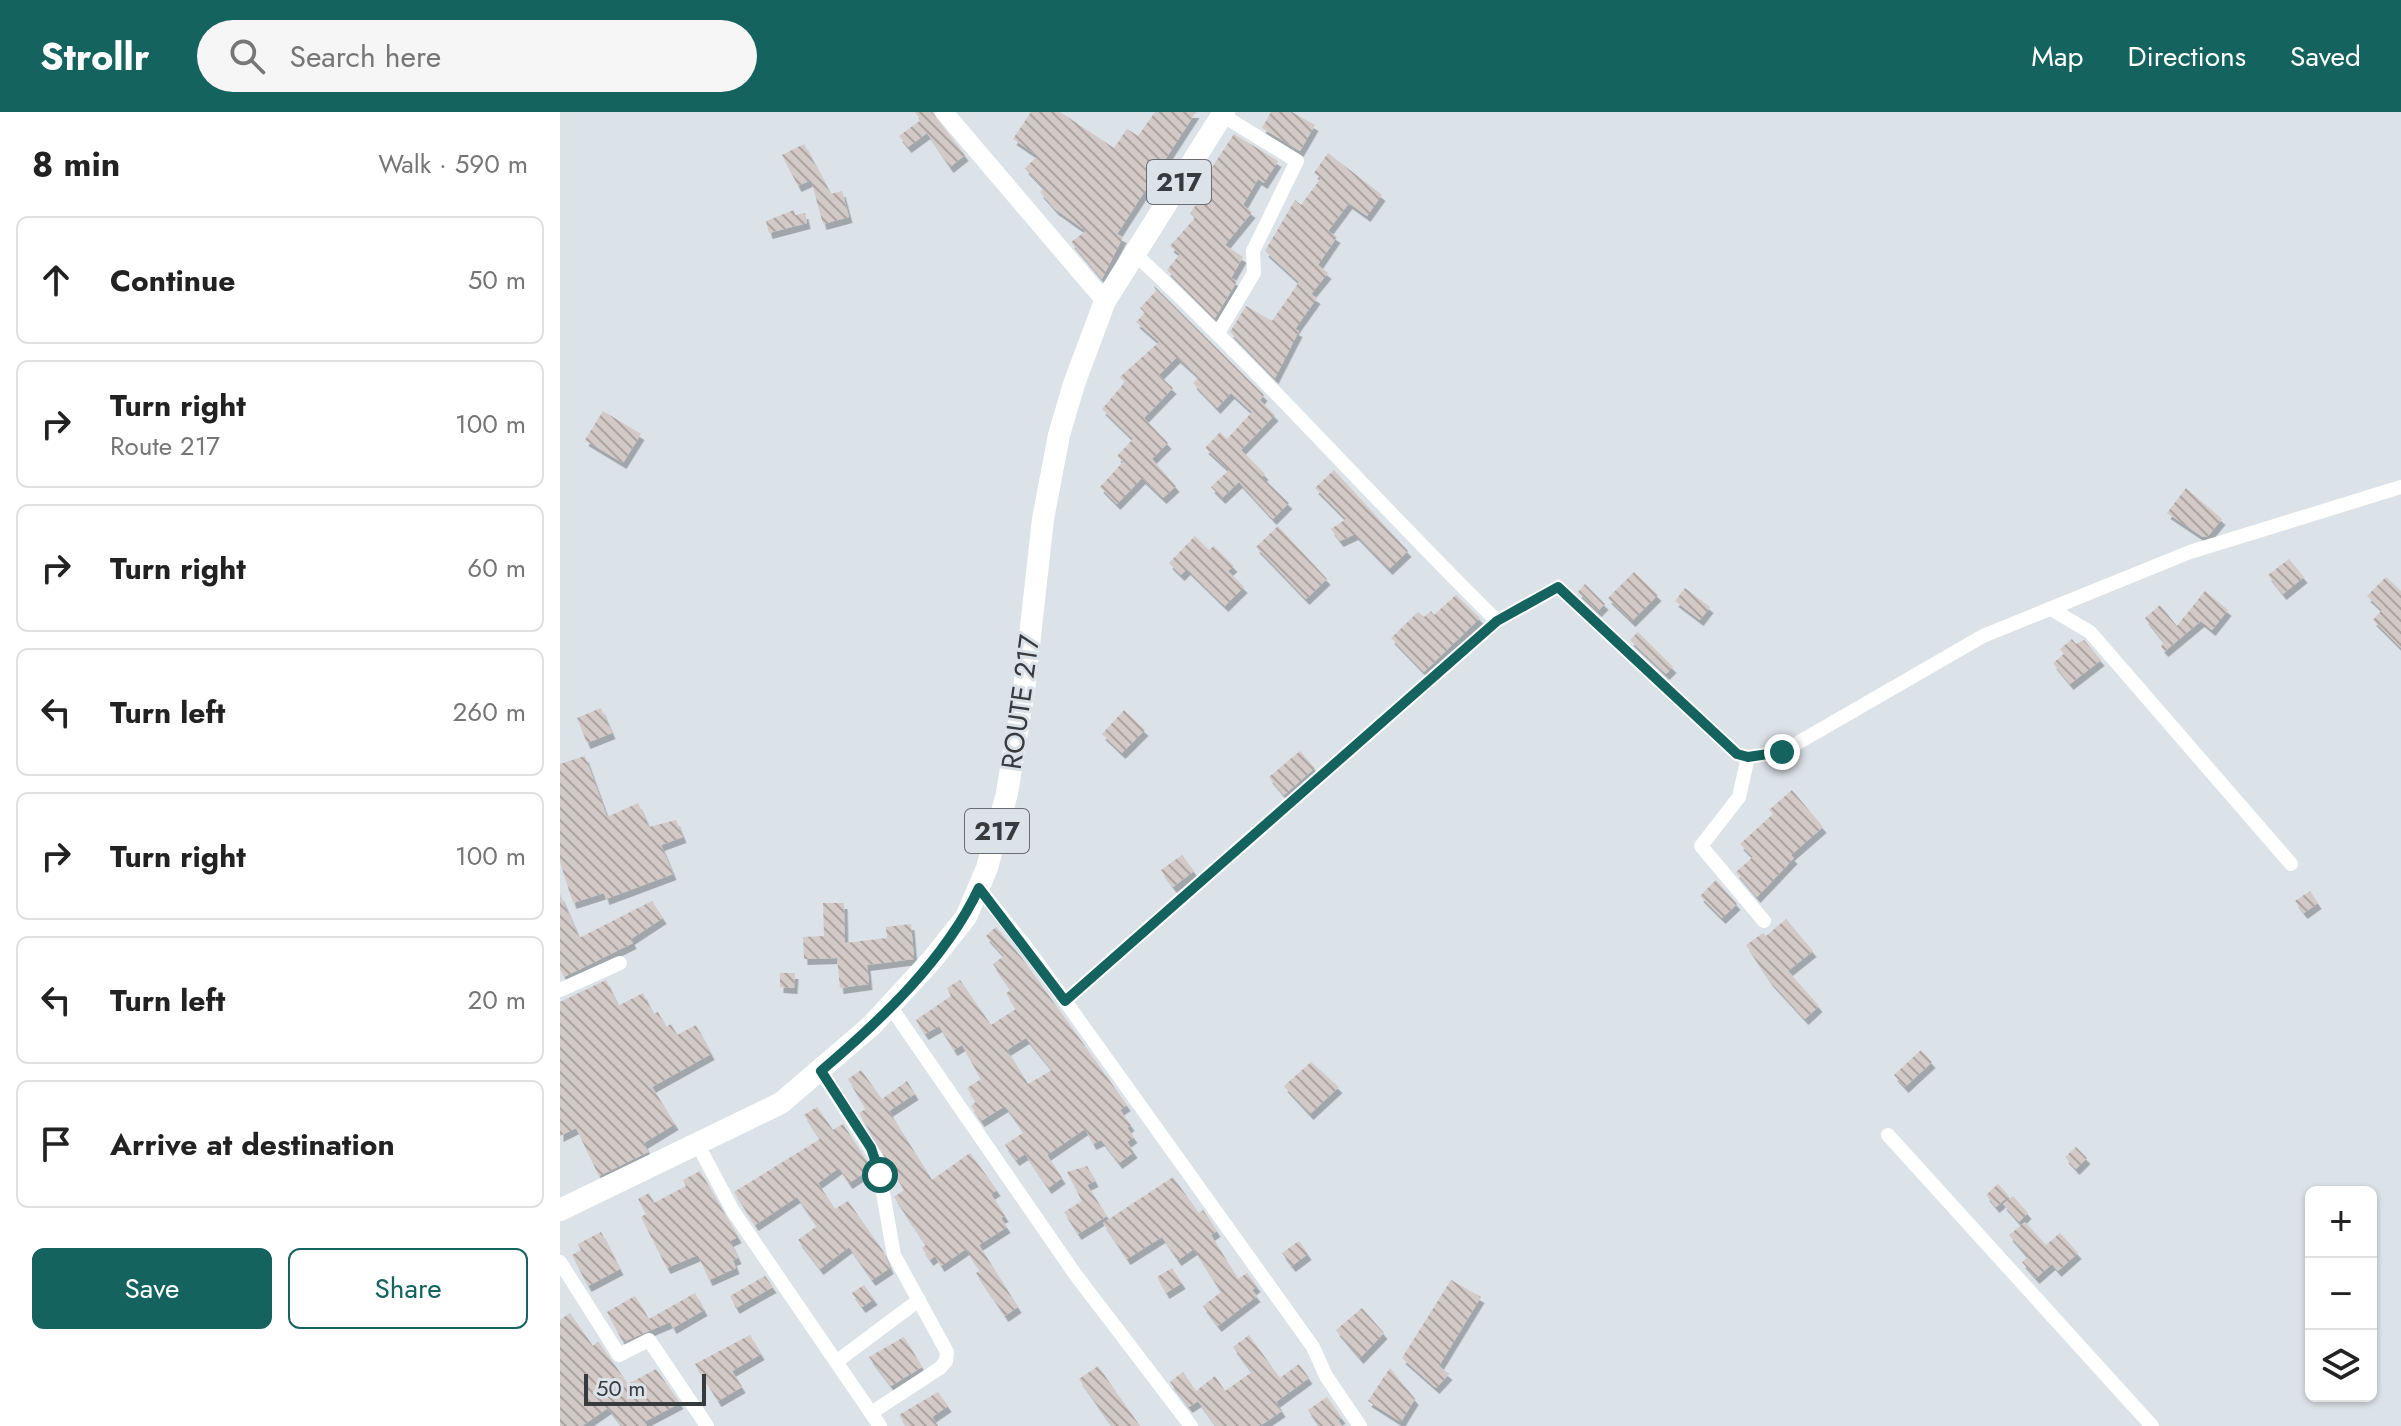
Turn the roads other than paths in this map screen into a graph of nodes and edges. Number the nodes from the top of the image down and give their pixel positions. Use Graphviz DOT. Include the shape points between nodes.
graph roads {
  1 [pos="944,112"];
  2 [pos="1223,113"];
  3 [pos="1134,253"];
  4 [pos="1105,301"];
  5 [pos="1218,333"];
  6 [pos="2401,487"];
  7 [pos="2051,609"];
  8 [pos="1497,621"];
  9 [pos="1748,757"];
  10 [pos="2291,864"];
  11 [pos="979,888"];
  12 [pos="1764,921"];
  13 [pos="620,963"];
  14 [pos="560,990"];
  15 [pos="1065,1001"];
  16 [pos="890,1006"];
  17 [pos="821,1071"];
  18 [pos="1888,1135"];
  19 [pos="698,1145"];
  20 [pos="560,1210"];
  21 [pos="560,1262"];
  22 [pos="919,1300"];
  23 [pos="836,1362"];
  24 [pos="875,1420"];
  25 [pos="707,1426"];
  26 [pos="1191,1426"];
  27 [pos="1360,1426"];
  28 [pos="2152,1426"];
  1 -- 4 [label="street"];
  2 -- 3 [label="main road, ROUTE 217 / 217"];
  2 -- 5 [label="street" via="1297,161 1253,251 1254,273"];
  3 -- 4 [label="main road, ROUTE 217 / 217"];
  3 -- 5 [label="street"];
  4 -- 11 [label="main road, ROUTE 217 / 217" via="1059,435 1043,519 1016,739"];
  5 -- 8 [label="street"];
  6 -- 7 [label="street" via="2190,552"];
  7 -- 9 [label="street" via="1983,636 1782,752"];
  7 -- 10 [label="street" via="2090,632"];
  8 -- 9 [label="street" via="1558,587 1696,720"];
  8 -- 15 [label="street"];
  9 -- 12 [label="street" via="1739,797 1701,846"];
  11 -- 15 [label="street"];
  11 -- 16 [label="main road, ROUTE 217 / 217" via="966,917"];
  13 -- 14 [label="street"];
  15 -- 27 [label="street" via="1313,1347"];
  16 -- 17 [label="main road, ROUTE 217 / 217"];
  16 -- 26 [label="street" via="1075,1274"];
  17 -- 19 [label="main road, ROUTE 217 / 217" via="781,1103"];
  17 -- 22 [label="street" via="877,1159 894,1255"];
  18 -- 28 [label="street"];
  19 -- 20 [label="main road, ROUTE 217 / 217"];
  19 -- 23 [label="street" via="733,1211"];
  21 -- 25 [label="street" via="619,1355 649,1340"];
  22 -- 23 [label="street"];
  22 -- 24 [label="street" via="947,1352 946,1361"];
  23 -- 24 [label="street"];
}
